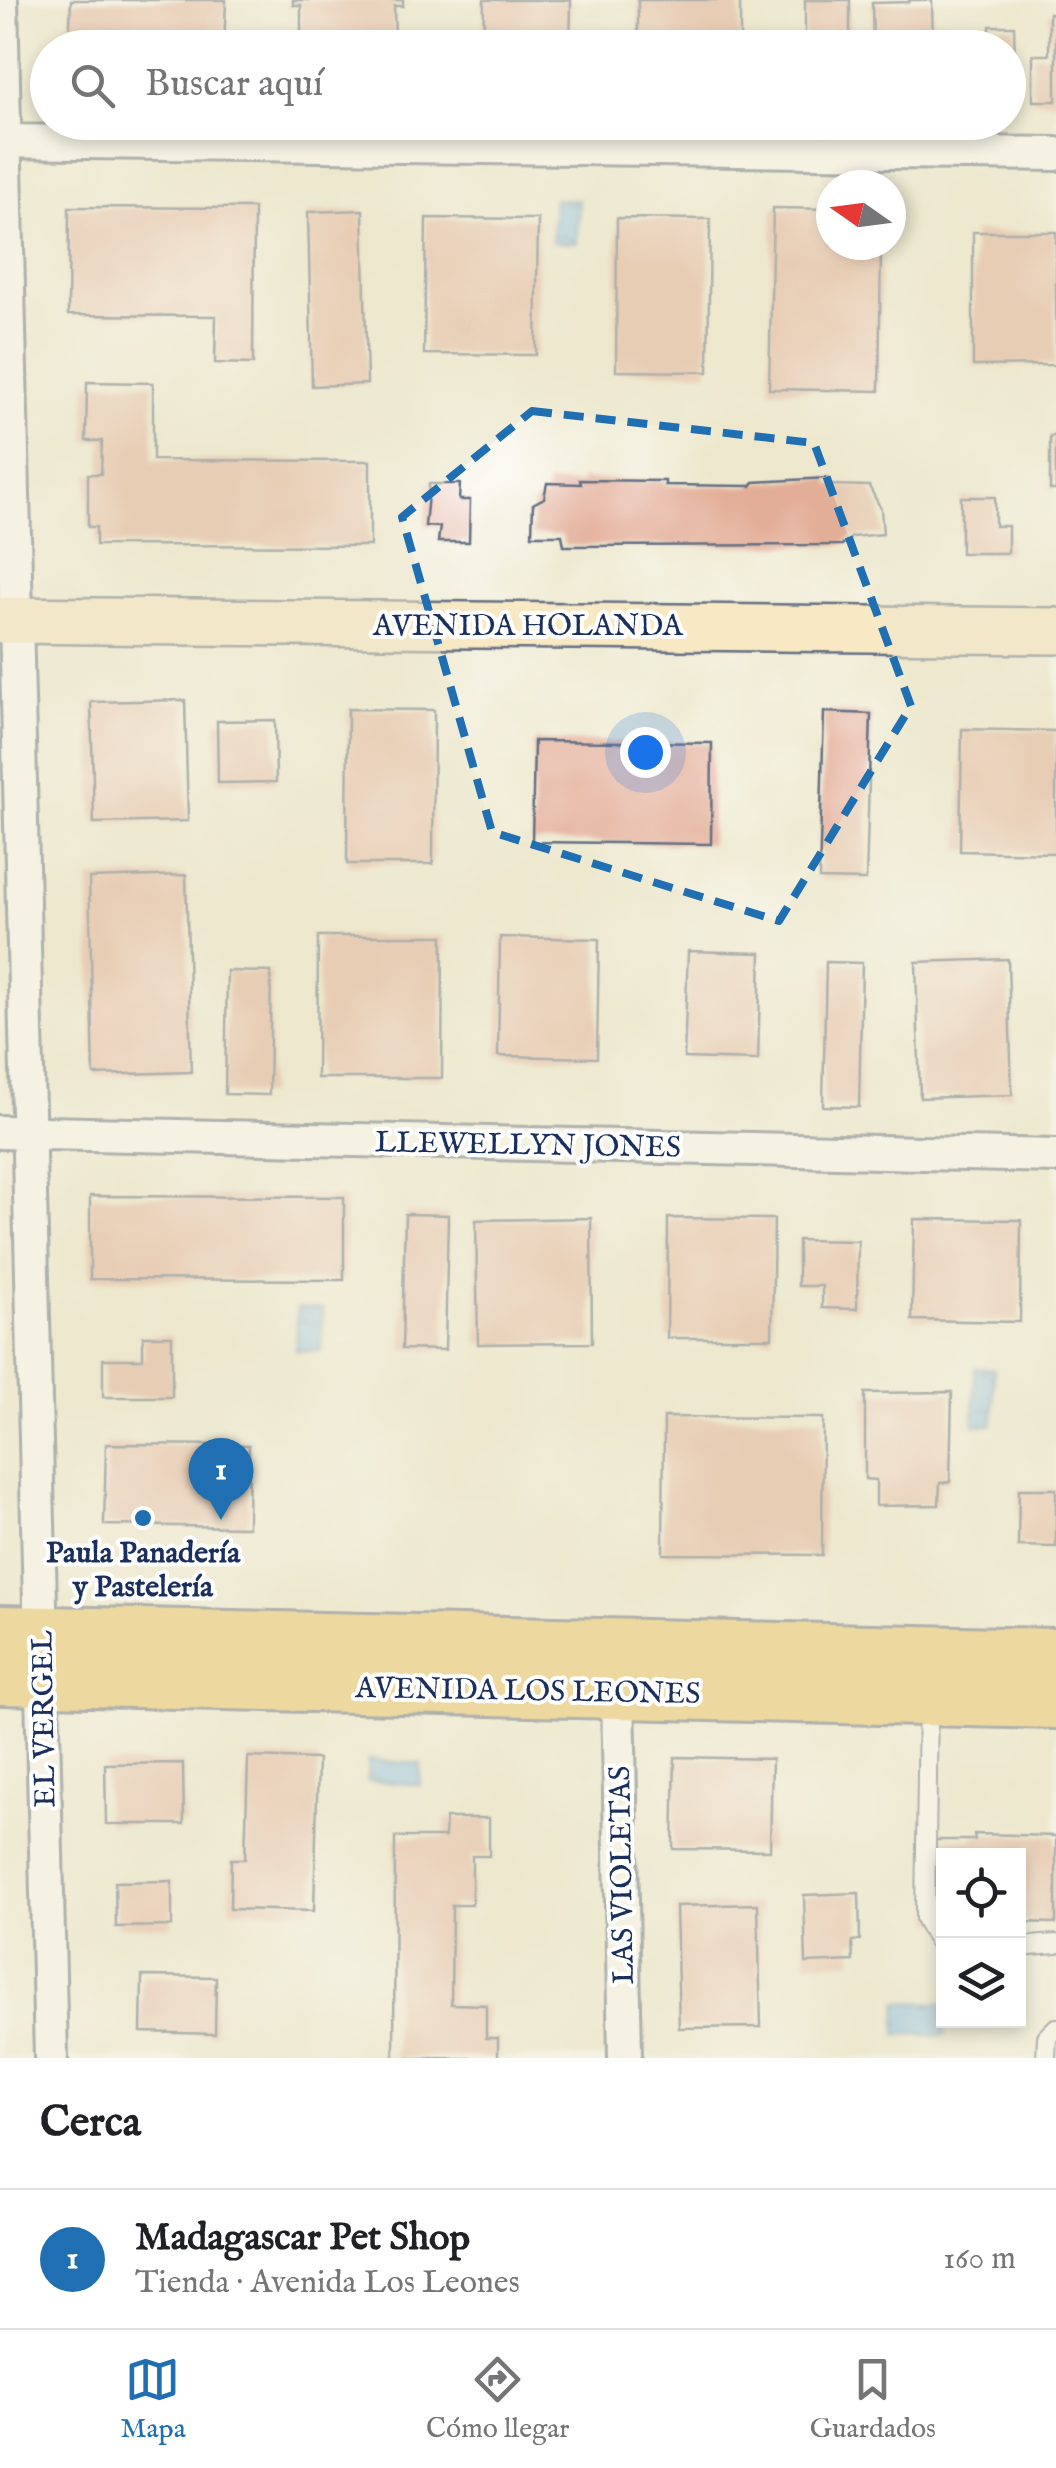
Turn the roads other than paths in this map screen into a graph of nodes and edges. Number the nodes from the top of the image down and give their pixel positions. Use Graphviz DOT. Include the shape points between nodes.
graph roads {
  1 [pos="1,0"];
  2 [pos="2,142"];
  3 [pos="1056,154"];
  4 [pos="8,620"];
  5 [pos="1056,630"];
  6 [pos="14,1132"];
  7 [pos="1056,1156"];
  8 [pos="21,1655"];
  9 [pos="1056,1655"];
  10 [pos="618,1692"];
  11 [pos="929,1699"];
  12 [pos="1056,1702"];
  13 [pos="936,1938"];
  14 [pos="1056,1944"];
  15 [pos="1026,1946"];
  16 [pos="1056,2028"];
  17 [pos="50,2058"];
  18 [pos="625,2058"];
  19 [pos="1046,2058"];
  1 -- 2 [label="street, EL VERGEL"];
  2 -- 3 [label="street"];
  2 -- 4 [label="street, EL VERGEL"];
  4 -- 5 [label="street, AVENIDA HOLANDA"];
  4 -- 6 [label="street, EL VERGEL"];
  6 -- 7 [label="street, LLEWELLYN JONES"];
  6 -- 8 [label="street, EL VERGEL"];
  8 -- 9 [label="main road, AVENIDA LOS LEONES"];
  8 -- 10 [label="main road, AVENIDA LOS LEONES"];
  8 -- 17 [label="street, EL VERGEL"];
  10 -- 11 [label="main road, AVENIDA LOS LEONES"];
  10 -- 18 [label="street, LAS VIOLETAS"];
  11 -- 12 [label="main road, AVENIDA LOS LEONES"];
  11 -- 13 [label="lane" via="925,1918"];
  14 -- 15 [label="lane"];
  16 -- 19 [label="lane" via="1047,2037"];
}
